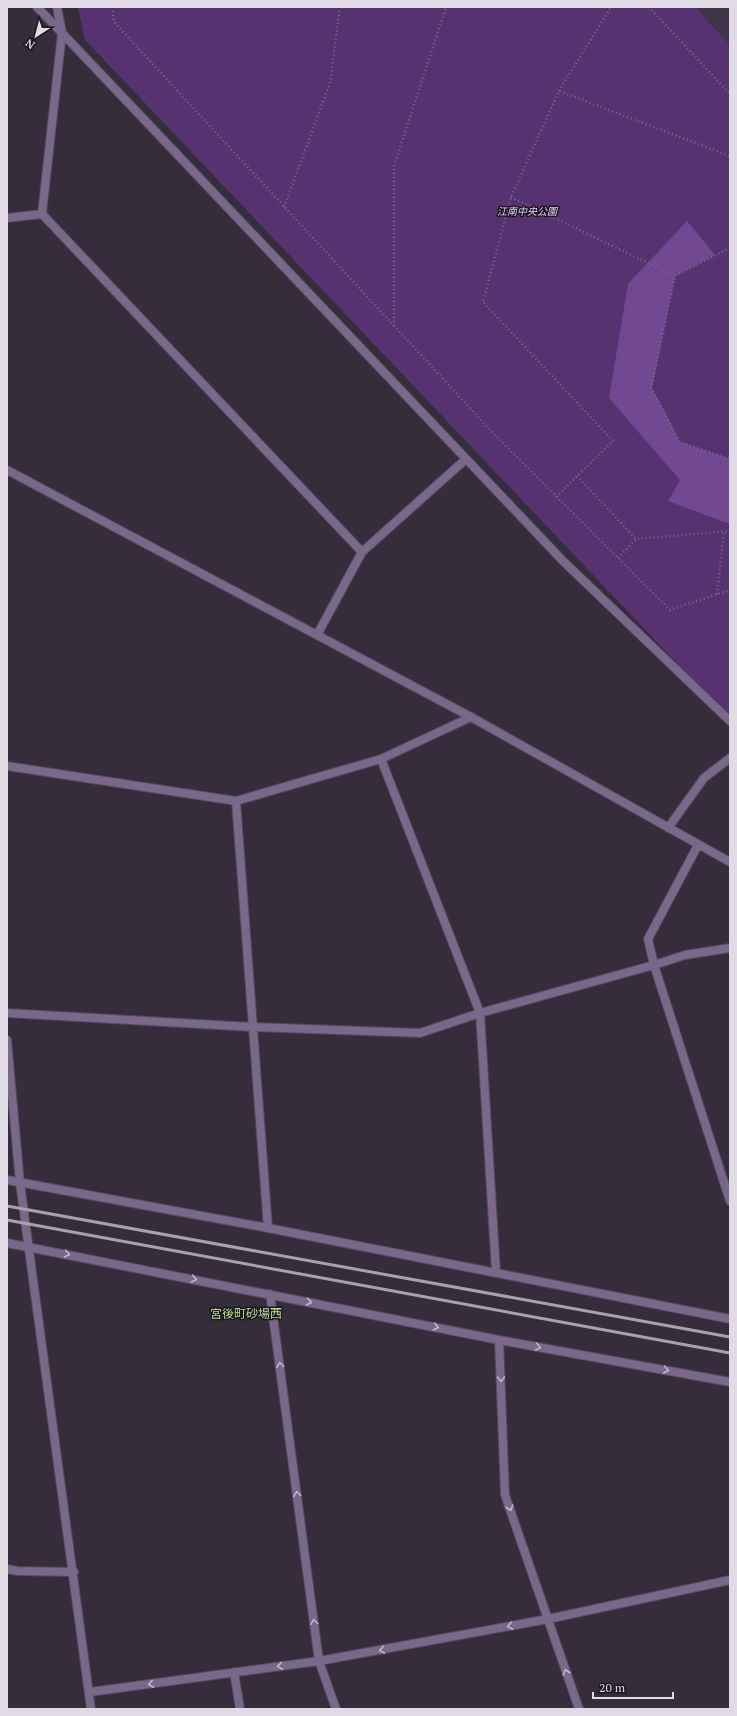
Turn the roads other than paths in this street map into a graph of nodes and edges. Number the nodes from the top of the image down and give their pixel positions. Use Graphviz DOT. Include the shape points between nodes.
graph roads {
  1 [pos="37,7"];
  2 [pos="57,7"];
  3 [pos="62,33"];
  4 [pos="42,214"];
  5 [pos="7,218"];
  6 [pos="466,459"];
  7 [pos="7,470"];
  8 [pos="362,552"];
  9 [pos="317,636"];
  10 [pos="471,717"];
  11 [pos="730,721"];
  12 [pos="730,758"];
  13 [pos="381,759"];
  14 [pos="7,766"];
  15 [pos="236,801"];
  16 [pos="668,828"];
  17 [pos="698,844"];
  18 [pos="730,862"];
  19 [pos="730,948"];
  20 [pos="654,965"];
  21 [pos="7,1013"];
  22 [pos="480,1013"];
  23 [pos="252,1027"];
  24 [pos="7,1040"];
  25 [pos="7,1180"];
  26 [pos="20,1183"];
  27 [pos="730,1201"];
  28 [pos="268,1228"];
  29 [pos="7,1244"];
  30 [pos="28,1247"];
  31 [pos="496,1272"];
  32 [pos="270,1294"];
  33 [pos="730,1319"];
  34 [pos="499,1340"];
  35 [pos="730,1382"];
  36 [pos="7,1569"];
  37 [pos="74,1572"];
  38 [pos="730,1580"];
  39 [pos="548,1619"];
  40 [pos="319,1661"];
  41 [pos="234,1672"];
  42 [pos="90,1692"];
  43 [pos="91,1709"];
  44 [pos="240,1709"];
  45 [pos="336,1709"];
  46 [pos="579,1709"];
  1 -- 3 [label="street"];
  2 -- 3 [label="street"];
  3 -- 4 [label="street"];
  3 -- 6 [label="street"];
  4 -- 5 [label="street"];
  4 -- 8 [label="street"];
  6 -- 8 [label="street"];
  6 -- 11 [label="street" via="563,561"];
  7 -- 9 [label="street"];
  8 -- 9 [label="street"];
  9 -- 10 [label="street"];
  10 -- 13 [label="street"];
  10 -- 16 [label="street"];
  12 -- 16 [label="street" via="704,778"];
  13 -- 15 [label="street"];
  13 -- 22 [label="street"];
  14 -- 15 [label="street"];
  15 -- 23 [label="street"];
  16 -- 17 [label="street"];
  17 -- 18 [label="street"];
  17 -- 20 [label="street" via="648,939"];
  19 -- 20 [label="street" via="684,955"];
  20 -- 22 [label="street"];
  20 -- 27 [label="street"];
  21 -- 23 [label="street"];
  22 -- 23 [label="street" via="420,1033"];
  22 -- 31 [label="street"];
  23 -- 28 [label="street"];
  24 -- 26 [label="street"];
  25 -- 26 [label="street"];
  26 -- 28 [label="street"];
  26 -- 30 [label="street"];
  28 -- 31 [label="street"];
  29 -- 30 [label="street"];
  30 -- 32 [label="street, one-way"];
  30 -- 37 [label="street"];
  31 -- 33 [label="street"];
  32 -- 34 [label="street, one-way"];
  40 -- 32 [label="street, one-way"];
  34 -- 35 [label="street, one-way"];
  34 -- 39 [label="street, one-way" via="505,1495"];
  36 -- 37 [label="street"];
  37 -- 42 [label="street"];
  38 -- 39 [label="street"];
  39 -- 40 [label="street, one-way"];
  46 -- 39 [label="street, one-way"];
  40 -- 41 [label="street, one-way"];
  40 -- 45 [label="street"];
  41 -- 42 [label="street, one-way"];
  41 -- 44 [label="street"];
  42 -- 43 [label="street"];
}
